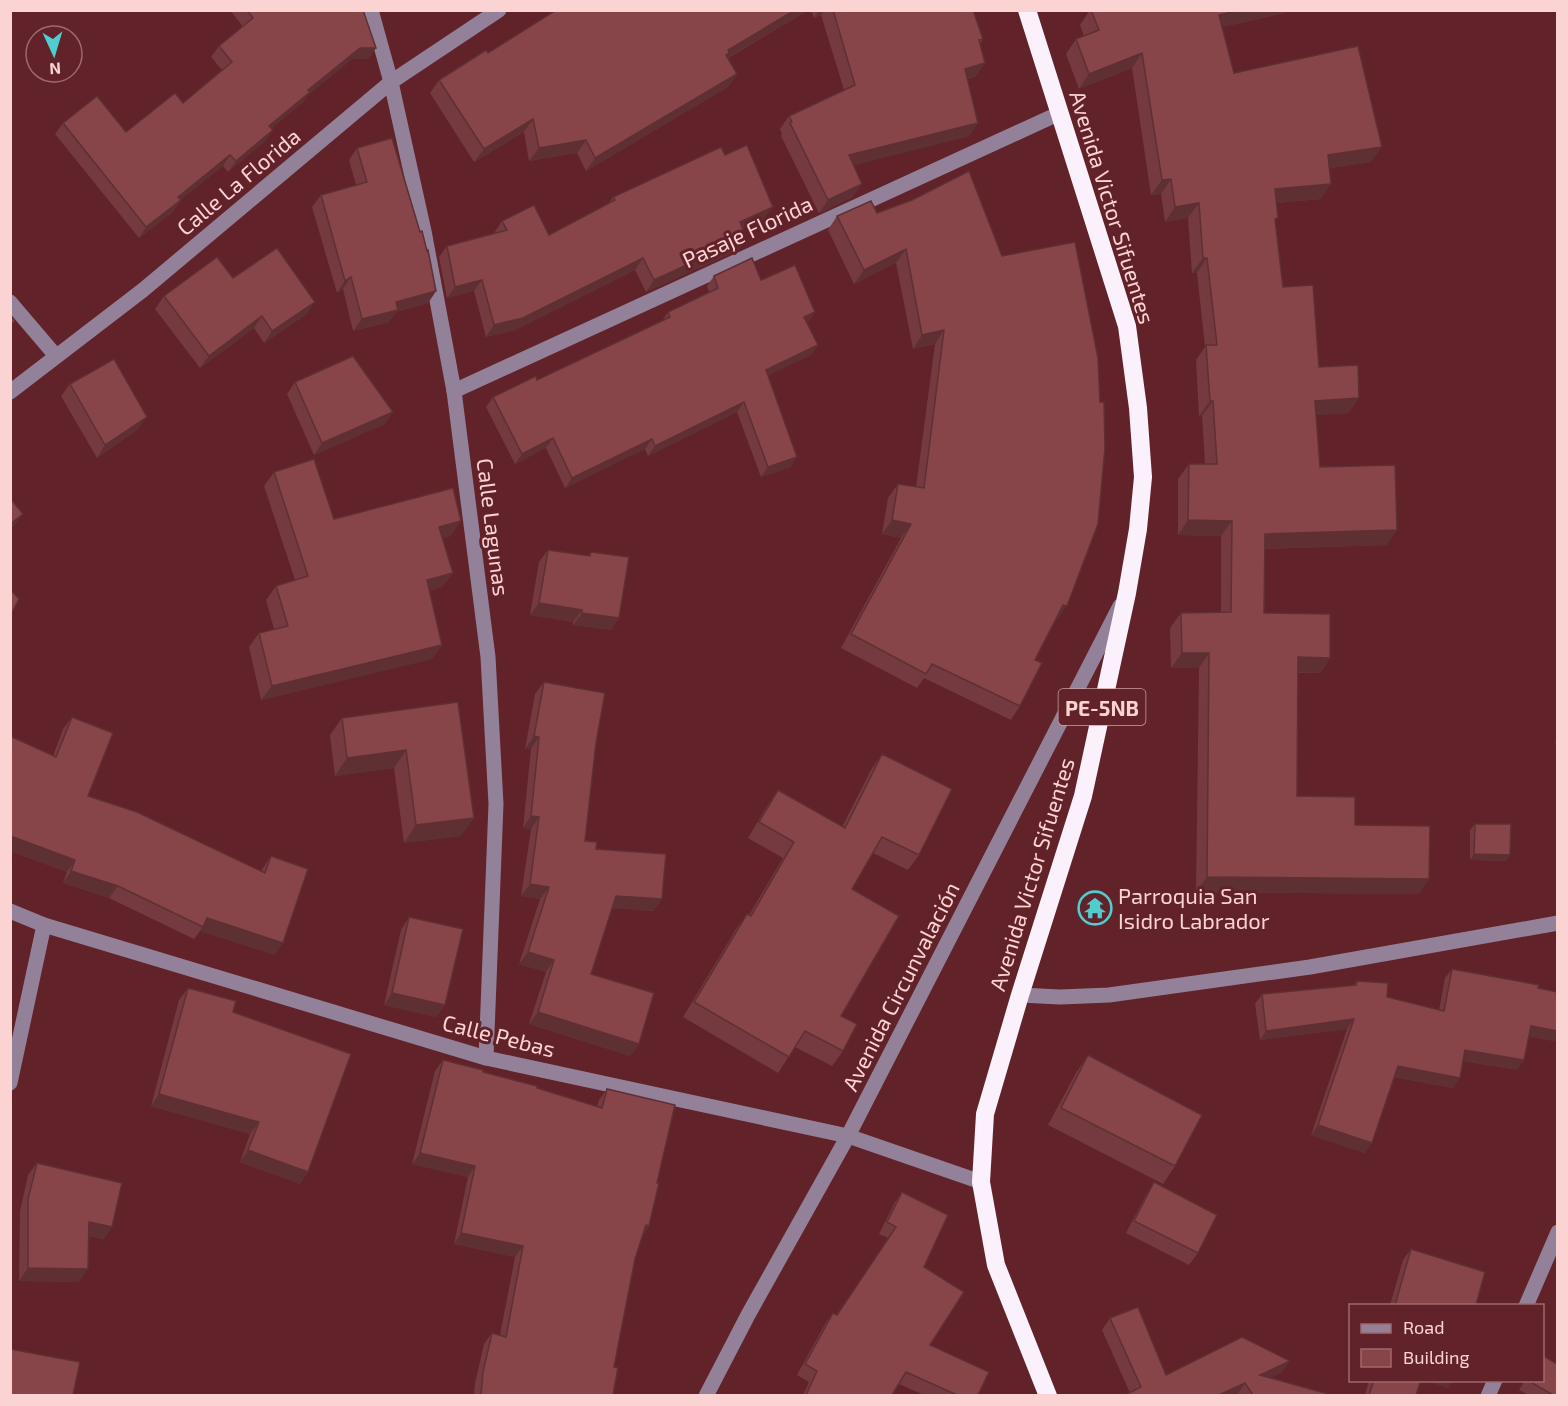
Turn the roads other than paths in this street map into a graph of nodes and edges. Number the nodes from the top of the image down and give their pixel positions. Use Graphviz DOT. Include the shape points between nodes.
graph roads {
  1 [pos="371,10"];
  2 [pos="499,10"];
  3 [pos="1027,10"];
  4 [pos="391,82"];
  5 [pos="1059,113"];
  6 [pos="10,302"];
  7 [pos="56,356"];
  8 [pos="454,391"];
  9 [pos="10,392"];
  10 [pos="1126,593"];
  11 [pos="10,911"];
  12 [pos="1557,923"];
  13 [pos="44,925"];
  14 [pos="1020,995"];
  15 [pos="486,1058"];
  16 [pos="10,1083"];
  17 [pos="848,1136"];
  18 [pos="981,1182"];
  19 [pos="1557,1232"];
  20 [pos="1526,1304"];
  21 [pos="706,1395"];
  22 [pos="1048,1395"];
  1 -- 4 [label="street, Calle Lagunas"];
  2 -- 4 [label="street, Calle La Florida"];
  3 -- 5 [label="highway, Avenida Victor Sifuentes / PE-5NB"];
  4 -- 7 [label="street, Calle La Florida" via="143,290"];
  4 -- 8 [label="street, Calle Lagunas"];
  5 -- 8 [label="street, Pasaje Florida"];
  5 -- 10 [label="highway, Avenida Victor Sifuentes / PE-5NB" via="1123,315 1138,408 1143,477"];
  6 -- 7 [label="street"];
  7 -- 9 [label="street, Calle La Florida"];
  8 -- 15 [label="street, Calle Lagunas" via="488,657 496,804"];
  10 -- 14 [label="highway, Avenida Victor Sifuentes / PE-5NB" via="1083,796"];
  10 -- 17 [label="street, Avenida Circunvalación"];
  11 -- 13 [label="street, Calle Pebas"];
  12 -- 14 [label="street" via="1310,967 1109,995"];
  13 -- 15 [label="street, Calle Pebas"];
  13 -- 16 [label="street"];
  14 -- 18 [label="highway, Avenida Victor Sifuentes / PE-5NB" via="984,1114"];
  15 -- 17 [label="street, Calle Pebas"];
  17 -- 18 [label="street, Calle Pebas"];
  17 -- 21 [label="street, Avenida Circunvalación"];
  18 -- 22 [label="highway, Avenida Victor Sifuentes / PE-5NB" via="996,1265"];
  19 -- 20 [label="street"];
}
